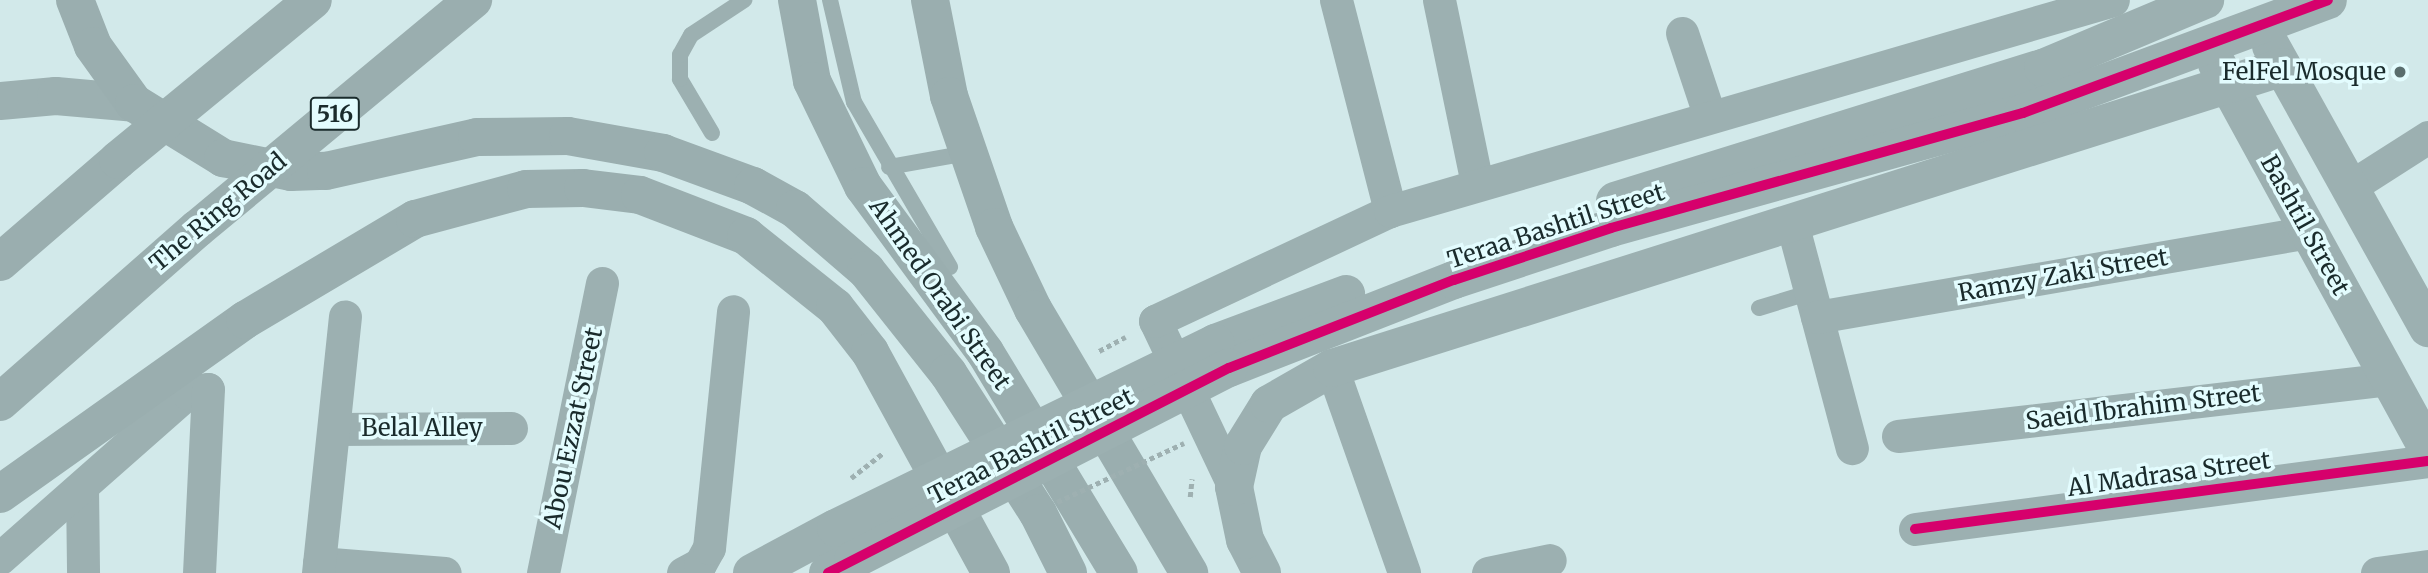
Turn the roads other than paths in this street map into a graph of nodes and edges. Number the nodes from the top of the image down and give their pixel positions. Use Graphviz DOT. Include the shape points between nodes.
graph roads {
  1 [pos="75,0"];
  2 [pos="313,0"];
  3 [pos="473,0"];
  4 [pos="744,0"];
  5 [pos="797,0"];
  6 [pos="830,0"];
  7 [pos="930,0"];
  8 [pos="1336,0"];
  9 [pos="1439,0"];
  10 [pos="2113,0"];
  11 [pos="2328,0"];
  12 [pos="2193,3"];
  13 [pos="2250,11"];
  14 [pos="1682,33"];
  15 [pos="2205,41"];
  16 [pos="2283,67"];
  17 [pos="2229,87"];
  18 [pos="0,101"];
  19 [pos="134,103"];
  20 [pos="1709,114"];
  21 [pos="712,133"];
  22 [pos="2428,137"];
  23 [pos="967,153"];
  24 [pos="889,167"];
  25 [pos="1477,184"];
  26 [pos="2353,184"];
  27 [pos="1390,211"];
  28 [pos="1791,223"];
  29 [pos="2308,232"];
  30 [pos="0,262"];
  31 [pos="950,267"];
  32 [pos="602,283"];
  33 [pos="1814,305"];
  34 [pos="1759,307"];
  35 [pos="2423,310"];
  36 [pos="733,311"];
  37 [pos="345,316"];
  38 [pos="1222,356"];
  39 [pos="1332,368"];
  40 [pos="2389,379"];
  41 [pos="0,402"];
  42 [pos="511,428"];
  43 [pos="334,429"];
  44 [pos="1898,436"];
  45 [pos="1852,448"];
  46 [pos="2428,449"];
  47 [pos="2428,461"];
  48 [pos="82,487"];
  49 [pos="1234,487"];
  50 [pos="0,494"];
  51 [pos="1915,529"];
  52 [pos="839,554"];
  53 [pos="0,558"];
  54 [pos="1550,560"];
  55 [pos="2428,566"];
  56 [pos="319,568"];
  57 [pos="83,573"];
  58 [pos="199,573"];
  59 [pos="445,573"];
  60 [pos="543,573"];
  61 [pos="683,573"];
  62 [pos="752,573"];
  63 [pos="991,573"];
  64 [pos="1068,573"];
  65 [pos="1119,573"];
  66 [pos="1189,573"];
  67 [pos="1262,573"];
  68 [pos="1404,573"];
  69 [pos="1488,573"];
  70 [pos="2377,573"];
  1 -- 19 [label="highway" via="93,46"];
  2 -- 30 [label="highway, bridge"];
  3 -- 41 [label="highway, The Ring Road / 516, bridge" via="197,229"];
  4 -- 21 [label="lane" via="691,35 680,55 680,79"];
  5 -- 65 [label="highway, Ahmed Orabi Street" via="811,81 830,126 900,243 985,352"];
  6 -- 24 [label="lane" via="850,91"];
  7 -- 23 [label="highway"];
  8 -- 27 [label="street"];
  9 -- 25 [label="street"];
  10 -- 20 [label="street"];
  11 -- 13 [label="street, Teraa Bashtil Street"];
  12 -- 15 [label="street, Bashtil Street"];
  12 -- 38 [label="street, Teraa Bashtil Street" via="2043,68 1482,243"];
  13 -- 15 [label="street, Teraa Bashtil Street"];
  13 -- 16 [label="street"];
  14 -- 20 [label="street"];
  15 -- 17 [label="street, Bashtil Street"];
  15 -- 38 [label="street, Teraa Bashtil Street" via="2023,113 1611,228"];
  16 -- 17 [label="street"];
  16 -- 26 [label="street"];
  17 -- 28 [label="street"];
  17 -- 29 [label="street, Bashtil Street"];
  18 -- 19 [label="street" via="69,96"];
  19 -- 64 [label="highway, Ahmed Orabi Street" via="223,158 291,172 520,135 663,153 753,186 795,209 866,270 948,373 1038,513"];
  20 -- 25 [label="street"];
  22 -- 26 [label="street"];
  23 -- 24 [label="lane"];
  23 -- 66 [label="highway" via="1013,269"];
  24 -- 31 [label="lane"];
  25 -- 27 [label="street"];
  26 -- 35 [label="street"];
  27 -- 49 [label="street" via="1155,321"];
  28 -- 33 [label="street"];
  28 -- 39 [label="street"];
  29 -- 33 [label="street, Ramzy Zaki Street"];
  29 -- 40 [label="street, Bashtil Street"];
  32 -- 60 [label="street, Abou Ezzat Street"];
  33 -- 34 [label="lane"];
  33 -- 45 [label="street"];
  36 -- 61 [label="street" via="709,548 700,564"];
  37 -- 43 [label="street"];
  38 -- 52 [label="street, Teraa Bashtil Street, bridge"];
  39 -- 49 [label="street" via="1269,404 1243,446"];
  39 -- 68 [label="street"];
  40 -- 44 [label="street, Saeid Ibrahim Street"];
  40 -- 46 [label="street, Bashtil Street"];
  42 -- 43 [label="street, Belal Alley"];
  43 -- 56 [label="street"];
  47 -- 51 [label="street, Al Madrasa Street"];
  48 -- 53 [label="street"];
  48 -- 57 [label="street"];
  48 -- 58 [label="street" via="199,388 210,397"];
  49 -- 67 [label="street" via="1245,540"];
  50 -- 63 [label="highway" via="245,320 415,219 526,189 583,188 640,195 736,231 793,268 835,307 870,352"];
  52 -- 62 [label="street, Teraa Bashtil Street"];
  54 -- 69 [label="street"];
  55 -- 70 [label="street"];
  56 -- 59 [label="street"];
}
